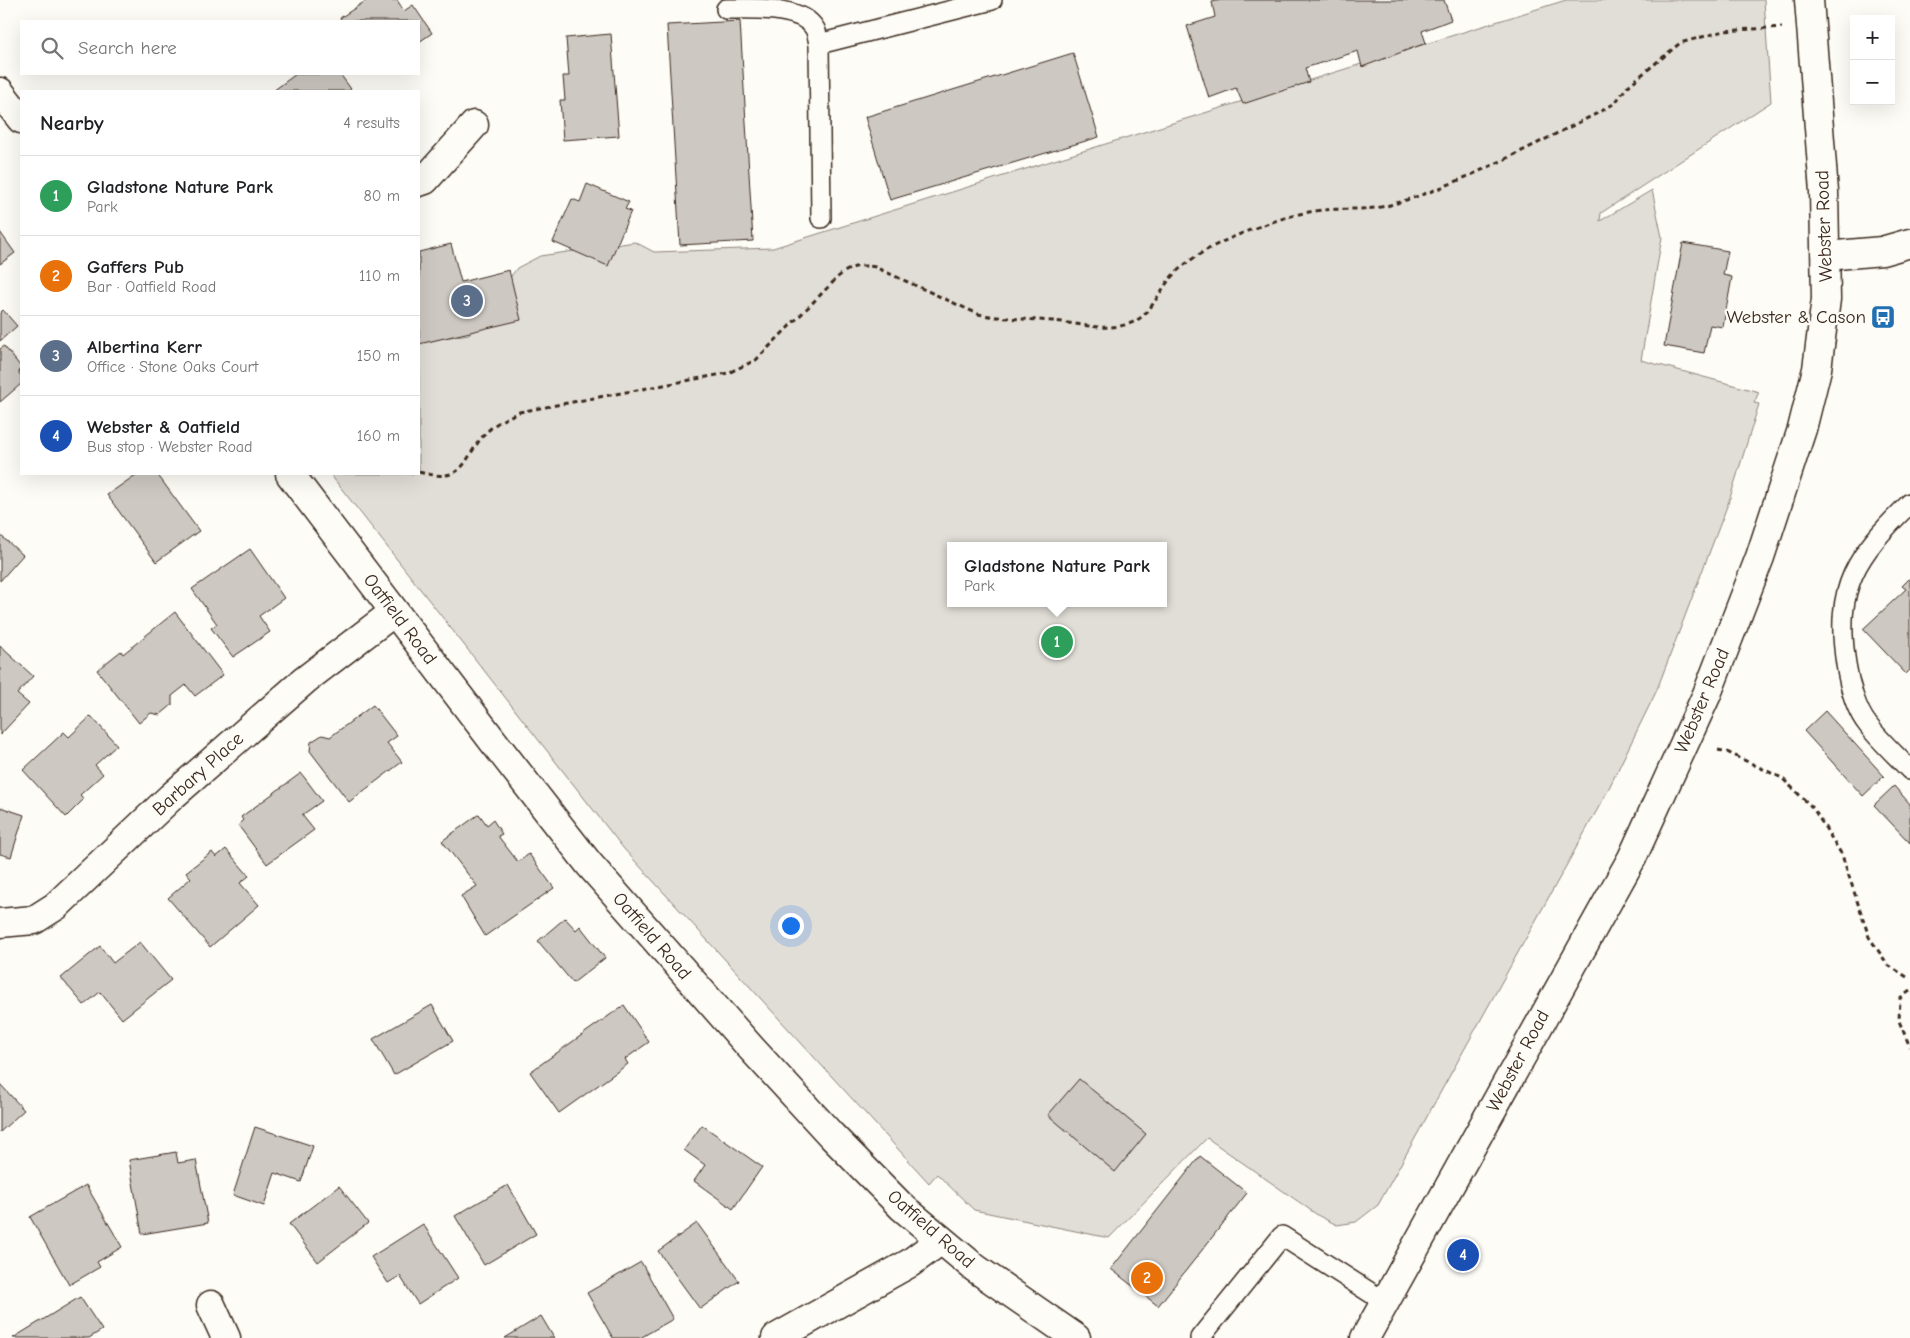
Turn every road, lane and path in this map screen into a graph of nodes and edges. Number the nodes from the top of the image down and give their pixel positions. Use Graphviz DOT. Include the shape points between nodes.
graph roads {
  1 [pos="992,0"];
  2 [pos="726,9"];
  3 [pos="1810,12"];
  4 [pos="819,44"];
  5 [pos="0,92"];
  6 [pos="20,118"];
  7 [pos="474,125"];
  8 [pos="420,182"];
  9 [pos="821,218"];
  10 [pos="1910,243"];
  11 [pos="1826,256"];
  12 [pos="420,472"];
  13 [pos="291,475"];
  14 [pos="1910,503"];
  15 [pos="394,612"];
  16 [pos="1718,750"];
  17 [pos="1910,770"];
  18 [pos="0,924"];
  19 [pos="1910,979"];
  20 [pos="1910,991"];
  21 [pos="1910,1047"];
  22 [pos="940,1240"];
  23 [pos="1386,1302"];
  24 [pos="211,1305"];
  25 [pos="226,1338"];
  26 [pos="776,1338"];
  27 [pos="1076,1338"];
  28 [pos="1200,1338"];
  29 [pos="1365,1338"];
  1 -- 4 [label="lane"];
  2 -- 4 [label="lane" via="770,9 803,17 815,28"];
  3 -- 11 [label="street, Webster Road"];
  3 -- 12 [label="path" via="1680,43 1600,112 1478,171 1387,206 1308,212 1224,241 1205,250 1176,272 1146,312 1127,325 1104,328 995,318 978,314 875,267 863,265 838,277 756,360 743,368 519,412 490,429 460,470 448,476"];
  4 -- 9 [label="lane"];
  5 -- 6 [label="street"];
  7 -- 8 [label="street"];
  10 -- 11 [label="street" via="1882,251"];
  11 -- 23 [label="street, Webster Road" via="1823,329 1802,429 1760,557 1707,694 1632,858"];
  13 -- 15 [label="street, Oatfield Road"];
  14 -- 17 [label="lane" via="1859,560 1844,596 1841,634 1847,672 1867,724"];
  15 -- 18 [label="street, Barbary Place" via="298,686 56,906 34,920"];
  15 -- 22 [label="street, Oatfield Road" via="589,864 831,1135 902,1207"];
  16 -- 19 [label="path" via="1782,778 1813,808 1842,855 1869,937 1888,965"];
  20 -- 21 [label="path" via="1900,998 1899,1021"];
  22 -- 26 [label="street" via="910,1263"];
  22 -- 27 [label="street, Oatfield Road"];
  23 -- 28 [label="lane" via="1282,1236"];
  23 -- 29 [label="street, Webster Road"];
  24 -- 25 [label="street"];
}
